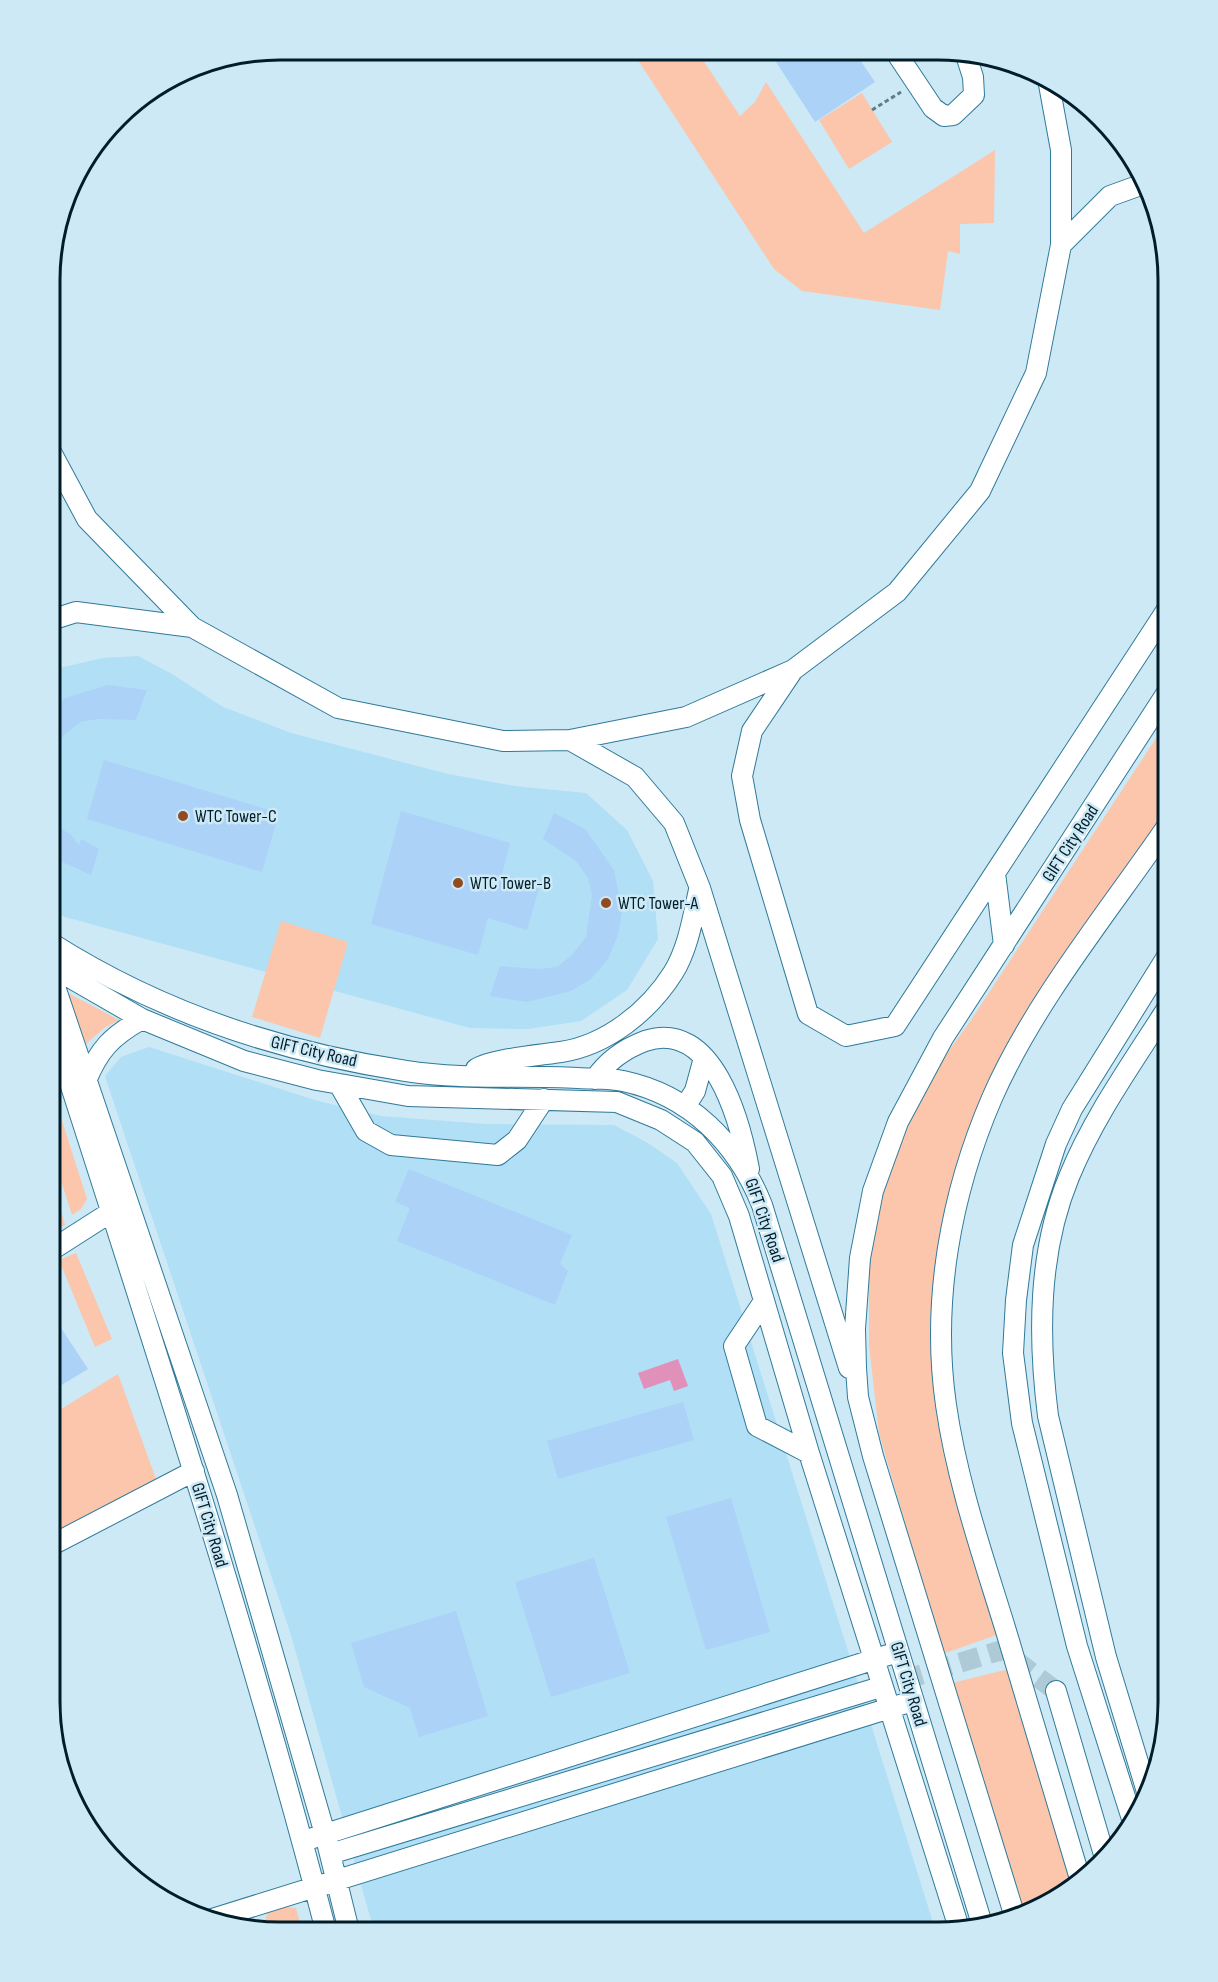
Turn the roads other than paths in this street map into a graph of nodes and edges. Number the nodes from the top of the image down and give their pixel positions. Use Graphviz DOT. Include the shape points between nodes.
graph roads {
  1 [pos="901,60"];
  2 [pos="968,62"];
  3 [pos="1050,90"];
  4 [pos="1137,186"];
  5 [pos="1061,245"];
  6 [pos="60,469"];
  7 [pos="60,619"];
  8 [pos="1158,623"];
  9 [pos="192,627"];
  10 [pos="794,670"];
  11 [pos="1158,706"];
  12 [pos="570,740"];
  13 [pos="1158,839"];
  14 [pos="995,873"];
  15 [pos="700,888"];
  16 [pos="1004,945"];
  17 [pos="60,949"];
  18 [pos="60,971"];
  19 [pos="1158,971"];
  20 [pos="60,1002"];
  21 [pos="142,1019"];
  22 [pos="1158,1022"];
  23 [pos="60,1052"];
  24 [pos="704,1058"];
  25 [pos="466,1075"];
  26 [pos="595,1079"];
  27 [pos="86,1081"];
  28 [pos="339,1084"];
  29 [pos="544,1099"];
  30 [pos="686,1106"];
  31 [pos="750,1174"];
  32 [pos="111,1212"];
  33 [pos="60,1245"];
  34 [pos="764,1301"];
  35 [pos="858,1397"];
  36 [pos="809,1453"];
  37 [pos="194,1471"];
  38 [pos="60,1541"];
  39 [pos="899,1651"];
  40 [pos="876,1660"];
  41 [pos="874,1689"];
  42 [pos="1056,1690"];
  43 [pos="914,1700"];
  44 [pos="892,1709"];
  45 [pos="1143,1780"];
  46 [pos="1129,1812"];
  47 [pos="324,1834"];
  48 [pos="303,1841"];
  49 [pos="1102,1849"];
  50 [pos="330,1854"];
  51 [pos="1078,1872"];
  52 [pos="337,1882"];
  53 [pos="315,1888"];
  54 [pos="1012,1909"];
  55 [pos="224,1915"];
  56 [pos="980,1918"];
  57 [pos="957,1921"];
  58 [pos="324,1922"];
  59 [pos="347,1922"];
  1 -- 2 [label="street" via="933,108 944,116 953,115 974,95"];
  3 -- 5 [label="street" via="1061,150"];
  4 -- 5 [label="street" via="1110,196"];
  5 -- 10 [label="street" via="1036,373 980,491 897,592"];
  6 -- 9 [label="street" via="87,519"];
  7 -- 9 [label="street" via="76,612"];
  8 -- 14 [label="street"];
  9 -- 12 [label="street" via="338,708 503,741"];
  10 -- 12 [label="street" via="686,717"];
  10 -- 14 [label="street" via="752,731 742,776 750,820 808,1014 846,1036 895,1026"];
  11 -- 16 [label="street, GIFT City Road"];
  12 -- 15 [label="street" via="635,777 674,823"];
  13 -- 51 [label="street" via="1036,1016 993,1096 966,1164 946,1260 942,1343 946,1404 960,1475"];
  14 -- 16 [label="street"];
  15 -- 25 [label="street" via="687,941 674,972 649,1004 619,1029 596,1043 480,1066"];
  15 -- 35 [label="street"];
  16 -- 35 [label="street, GIFT City Road" via="943,1038 915,1090 898,1122 873,1191 860,1258 855,1329"];
  17 -- 25 [label="street, GIFT City Road" via="180,1012 243,1033 317,1054 408,1072"];
  18 -- 21 [label="street, GIFT City Road"];
  19 -- 46 [label="street" via="1072,1109 1056,1144 1023,1245 1014,1342 1016,1389 1026,1440 1077,1646"];
  20 -- 27 [label="street, GIFT City Road"];
  21 -- 27 [label="street" via="118,1033 96,1057"];
  21 -- 28 [label="street, GIFT City Road" via="244,1061"];
  22 -- 45 [label="street" via="1115,1089 1068,1179 1054,1224 1042,1304 1048,1416 1106,1657"];
  23 -- 32 [label="street, GIFT City Road"];
  24 -- 26 [label="street" via="683,1040 656,1038 634,1045 605,1064"];
  24 -- 30 [label="street" via="695,1091"];
  24 -- 31 [label="street" via="726,1086"];
  25 -- 26 [label="street, GIFT City Road"];
  26 -- 30 [label="street, GIFT City Road" via="622,1080"];
  27 -- 47 [label="street, GIFT City Road" via="227,1495"];
  28 -- 29 [label="street, GIFT City Road" via="408,1096"];
  28 -- 29 [label="street" via="366,1131 391,1145 498,1155 517,1140"];
  29 -- 34 [label="street, GIFT City Road" via="617,1102 661,1120 695,1142 722,1176 739,1216"];
  30 -- 31 [label="street, GIFT City Road" via="731,1148"];
  31 -- 39 [label="street, GIFT City Road"];
  32 -- 33 [label="street"];
  32 -- 37 [label="street, GIFT City Road"];
  34 -- 36 [label="street, GIFT City Road"];
  34 -- 36 [label="street" via="735,1346 757,1426"];
  35 -- 54 [label="street, GIFT City Road"];
  36 -- 40 [label="street, GIFT City Road"];
  37 -- 38 [label="street"];
  37 -- 48 [label="street, GIFT City Road"];
  39 -- 40 [label="street"];
  39 -- 43 [label="street, GIFT City Road"];
  40 -- 44 [label="street, GIFT City Road"];
  40 -- 47 [label="street"];
  41 -- 50 [label="street"];
  42 -- 49 [label="street"];
  43 -- 44 [label="street"];
  43 -- 56 [label="street, GIFT City Road"];
  44 -- 52 [label="street"];
  44 -- 57 [label="street, GIFT City Road"];
  47 -- 48 [label="street"];
  47 -- 50 [label="street, GIFT City Road"];
  48 -- 53 [label="street, GIFT City Road"];
  50 -- 52 [label="street, GIFT City Road"];
  52 -- 53 [label="street"];
  52 -- 59 [label="street, GIFT City Road"];
  53 -- 55 [label="street"];
  53 -- 58 [label="street, GIFT City Road"];
}
